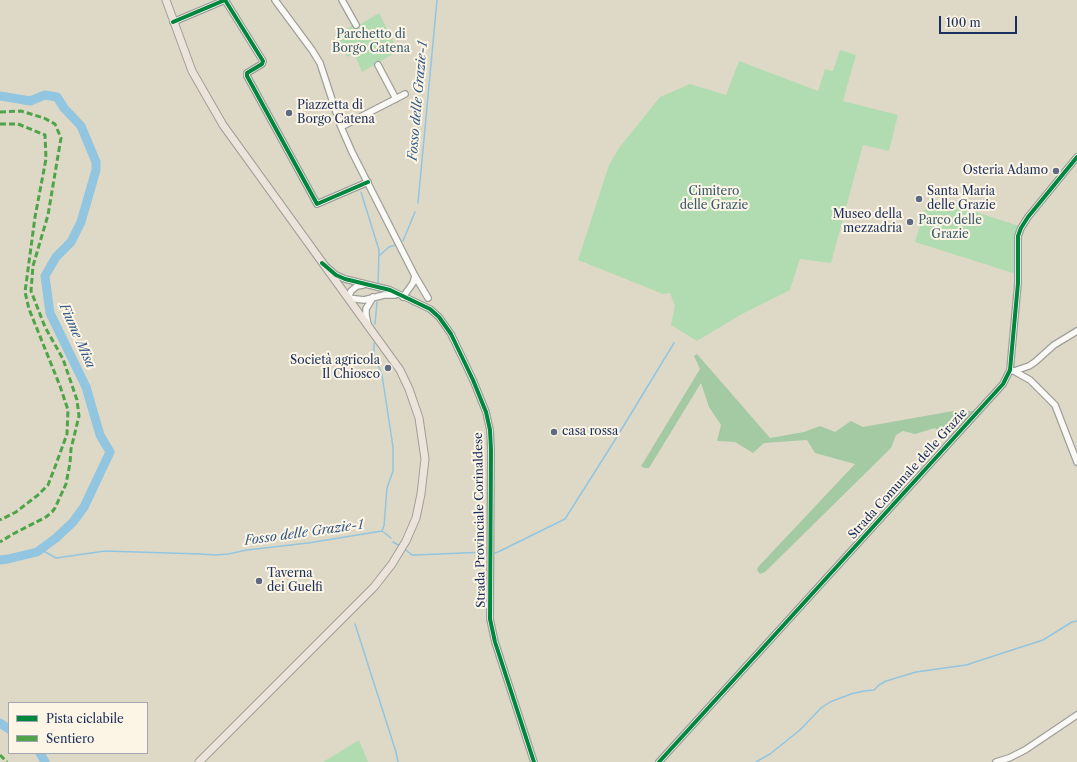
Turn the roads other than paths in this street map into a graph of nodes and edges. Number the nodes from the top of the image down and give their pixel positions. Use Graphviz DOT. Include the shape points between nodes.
graph roads {
  1 [pos="166,0"];
  2 [pos="225,0"];
  3 [pos="277,0"];
  4 [pos="342,0"];
  5 [pos="173,22"];
  6 [pos="356,25"];
  7 [pos="378,65"];
  8 [pos="405,94"];
  9 [pos="396,99"];
  10 [pos="342,127"];
  11 [pos="1077,157"];
  12 [pos="368,182"];
  13 [pos="322,263"];
  14 [pos="415,276"];
  15 [pos="365,284"];
  16 [pos="373,297"];
  17 [pos="403,297"];
  18 [pos="348,298"];
  19 [pos="428,298"];
  20 [pos="370,329"];
  21 [pos="1077,332"];
  22 [pos="1012,371"];
  23 [pos="1077,462"];
  24 [pos="1077,715"];
  25 [pos="199,762"];
  26 [pos="534,762"];
  27 [pos="659,762"];
  28 [pos="996,762"];
  1 -- 5 [label="main road, Strada Provinciale Corinaldese"];
  2 -- 5 [label="street"];
  2 -- 12 [label="street" via="263,61 247,73 247,76 317,204"];
  3 -- 10 [label="street" via="320,63"];
  4 -- 6 [label="street"];
  5 -- 13 [label="main road, Strada Provinciale Corinaldese" via="192,71 223,125"];
  7 -- 9 [label="street"];
  8 -- 9 [label="street"];
  9 -- 10 [label="street"];
  10 -- 12 [label="street"];
  11 -- 22 [label="street, Strada Comunale delle Grazie" via="1028,217 1018,236 1018,283"];
  12 -- 14 [label="street"];
  13 -- 15 [label="street, Strada Provinciale Corinaldese" via="336,275"];
  13 -- 18 [label="main road, Strada Provinciale Corinaldese"];
  14 -- 17 [label="street"];
  14 -- 19 [label="street"];
  15 -- 17 [label="street, Strada Provinciale Corinaldese" via="390,290"];
  15 -- 18 [label="street" via="351,291"];
  16 -- 17 [label="street, Strada Provinciale Corinaldese" via="392,294"];
  16 -- 18 [label="street, Strada Provinciale Corinaldese" via="364,300"];
  16 -- 20 [label="street" via="366,314"];
  17 -- 26 [label="street, Strada Provinciale Corinaldese" via="430,309 442,321 470,373 486,412 491,450 490,619"];
  18 -- 20 [label="main road"];
  20 -- 25 [label="main road" via="400,370 419,418 424,444 424,475 416,518 406,541 374,587"];
  21 -- 22 [label="street" via="1054,345 1029,366"];
  22 -- 23 [label="street" via="1038,386 1055,405"];
  22 -- 27 [label="street, Strada Comunale delle Grazie" via="1003,384"];
  24 -- 28 [label="street" via="1025,750"];
}
